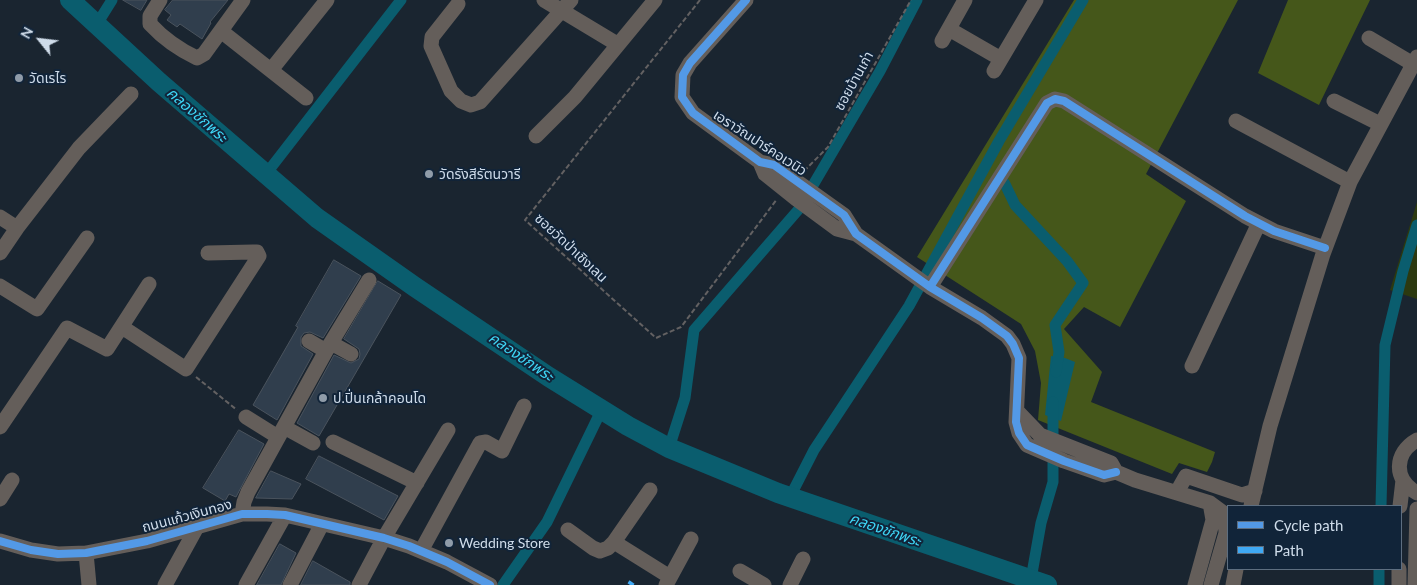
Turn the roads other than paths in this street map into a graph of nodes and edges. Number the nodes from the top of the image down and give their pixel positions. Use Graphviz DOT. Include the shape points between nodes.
graph roads {
  1 [pos="160,0"];
  2 [pos="244,0"];
  3 [pos="327,0"];
  4 [pos="544,0"];
  5 [pos="655,0"];
  6 [pos="746,0"];
  7 [pos="965,0"];
  8 [pos="1036,0"];
  9 [pos="458,4"];
  10 [pos="567,5"];
  11 [pos="221,31"];
  12 [pos="1369,38"];
  13 [pos="618,44"];
  14 [pos="1415,60"];
  15 [pos="271,70"];
  16 [pos="1411,81"];
  17 [pos="131,94"];
  18 [pos="306,98"];
  19 [pos="1334,101"];
  20 [pos="1236,121"];
  21 [pos="1380,124"];
  22 [pos="536,136"];
  23 [pos="767,167"];
  24 [pos="1350,182"];
  25 [pos="0,217"];
  26 [pos="1259,224"];
  27 [pos="17,228"];
  28 [pos="856,234"];
  29 [pos="87,238"];
  30 [pos="1326,248"];
  31 [pos="0,253"];
  32 [pos="208,253"];
  33 [pos="369,280"];
  34 [pos="149,284"];
  35 [pos="0,286"];
  36 [pos="930,287"];
  37 [pos="122,328"];
  38 [pos="309,341"];
  39 [pos="328,347"];
  40 [pos="351,354"];
  41 [pos="1192,366"];
  42 [pos="524,406"];
  43 [pos="246,417"];
  44 [pos="0,427"];
  45 [pos="448,430"];
  46 [pos="281,432"];
  47 [pos="1417,440"];
  48 [pos="333,442"];
  49 [pos="313,443"];
  50 [pos="12,480"];
  51 [pos="1403,480"];
  52 [pos="417,483"];
  53 [pos="650,490"];
  54 [pos="1255,491"];
  55 [pos="1177,492"];
  56 [pos="1417,493"];
  57 [pos="0,499"];
  58 [pos="1251,505"];
  59 [pos="1400,505"];
  60 [pos="1417,508"];
  61 [pos="242,514"];
  62 [pos="285,515"];
  63 [pos="1220,522"];
  64 [pos="322,524"];
  65 [pos="197,527"];
  66 [pos="568,530"];
  67 [pos="384,538"];
  68 [pos="691,539"];
  69 [pos="0,542"];
  70 [pos="614,542"];
  71 [pos="422,550"];
  72 [pos="86,553"];
  73 [pos="803,560"];
  74 [pos="1236,570"];
  75 [pos="1399,570"];
  76 [pos="740,571"];
  77 [pos="668,581"];
  78 [pos="89,585"];
  79 [pos="165,585"];
  80 [pos="246,585"];
  81 [pos="290,585"];
  82 [pos="359,585"];
  83 [pos="490,585"];
  84 [pos="764,585"];
  85 [pos="790,585"];
  86 [pos="1195,585"];
  87 [pos="1211,585"];
  88 [pos="1233,585"];
  89 [pos="1399,585"];
  90 [pos="1415,585"];
  1 -- 11 [label="street" via="150,16 150,24 186,53 197,58 204,54"];
  2 -- 11 [label="street"];
  3 -- 15 [label="street"];
  4 -- 10 [label="street"];
  5 -- 13 [label="street"];
  6 -- 23 [label="street, เอราวัณปาร์คอเวนิว" via="690,63 683,75 682,97 693,113"];
  7 -- 8 [label="street" via="945,35 998,65"];
  9 -- 10 [label="street" via="432,37 431,46 451,91 472,106 480,102"];
  10 -- 13 [label="street"];
  11 -- 15 [label="street"];
  12 -- 14 [label="street"];
  13 -- 22 [label="street" via="575,97"];
  14 -- 16 [label="street"];
  15 -- 18 [label="street"];
  16 -- 21 [label="street"];
  17 -- 27 [label="street" via="79,148"];
  19 -- 21 [label="street"];
  20 -- 24 [label="street"];
  21 -- 24 [label="street"];
  23 -- 28 [label="street, เอราวัณปาร์คอเวนิว" via="844,216"];
  23 -- 28 [label="street, เอราวัณปาร์คอเวนิว" via="837,229"];
  24 -- 30 [label="street"];
  25 -- 27 [label="street"];
  26 -- 30 [label="street"];
  26 -- 36 [label="street" via="1064,101 1055,99 1047,103"];
  26 -- 41 [label="street"];
  27 -- 31 [label="street"];
  28 -- 36 [label="street, เอราวัณปาร์คอเวนิว"];
  29 -- 35 [label="street" via="37,309"];
  30 -- 54 [label="street" via="1272,418"];
  32 -- 37 [label="street" via="257,252 259,256 186,369"];
  33 -- 39 [label="street"];
  34 -- 37 [label="street"];
  36 -- 55 [label="street, เอราวัณปาร์คอเวนิว" via="982,318 1013,344 1019,358 1017,411 1027,445 1064,461 1102,467 1111,463 1116,472"];
  37 -- 44 [label="street" via="107,348 67,328"];
  38 -- 39 [label="street"];
  39 -- 40 [label="street"];
  39 -- 46 [label="street"];
  42 -- 71 [label="street" via="502,451 486,442 480,443"];
  43 -- 46 [label="street"];
  45 -- 52 [label="street"];
  46 -- 49 [label="street"];
  46 -- 61 [label="street" via="244,502"];
  47 -- 51 [label="street" via="1404,450 1400,458"];
  48 -- 52 [label="street"];
  50 -- 57 [label="street"];
  51 -- 56 [label="street"];
  51 -- 59 [label="street"];
  52 -- 67 [label="street"];
  53 -- 70 [label="street"];
  54 -- 55 [label="street" via="1242,495 1186,476"];
  54 -- 58 [label="street"];
  55 -- 63 [label="street" via="1210,503"];
  60 -- 90 [label="street"];
  61 -- 62 [label="street, ถนนแก้วเงินทอง"];
  61 -- 65 [label="street, ถนนแก้วเงินทอง"];
  62 -- 64 [label="street, ถนนแก้วเงินทอง"];
  62 -- 80 [label="street"];
  63 -- 86 [label="street"];
  63 -- 87 [label="street" via="1226,533"];
  64 -- 67 [label="street, ถนนแก้วเงินทอง"];
  64 -- 81 [label="street"];
  65 -- 72 [label="street, ถนนแก้วเงินทอง"];
  65 -- 79 [label="street"];
  66 -- 70 [label="street" via="600,551"];
  67 -- 71 [label="street, ถนนแก้วเงินทอง"];
  67 -- 82 [label="street"];
  68 -- 77 [label="street"];
  69 -- 72 [label="street, ถนนแก้วเงินทอง" via="58,554"];
  70 -- 77 [label="street"];
  71 -- 83 [label="street, ถนนแก้วเงินทอง"];
  72 -- 78 [label="street"];
  73 -- 85 [label="street"];
  74 -- 88 [label="street"];
  75 -- 89 [label="street"];
  76 -- 84 [label="street"];
}
